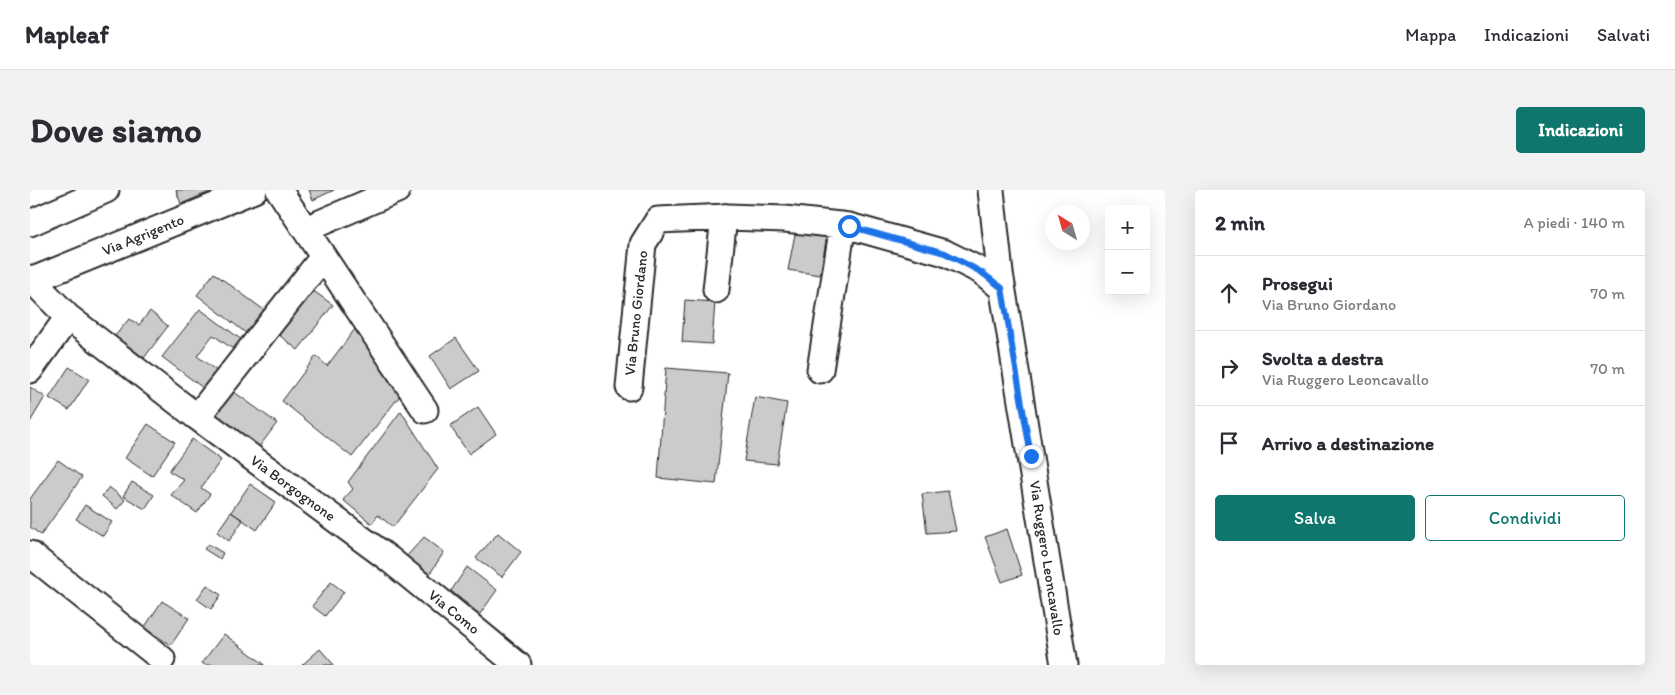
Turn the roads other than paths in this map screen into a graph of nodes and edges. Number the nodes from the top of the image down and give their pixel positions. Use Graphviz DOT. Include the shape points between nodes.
graph roads {
  1 [pos="106,190"];
  2 [pos="254,190"];
  3 [pos="279,190"];
  4 [pos="397,190"];
  5 [pos="991,190"];
  6 [pos="724,217"];
  7 [pos="30,223"];
  8 [pos="843,226"];
  9 [pos="306,229"];
  10 [pos="323,257"];
  11 [pos="31,279"];
  12 [pos="1001,281"];
  13 [pos="716,290"];
  14 [pos="68,317"];
  15 [pos="30,370"];
  16 [pos="820,370"];
  17 [pos="629,386"];
  18 [pos="425,410"];
  19 [pos="197,417"];
  20 [pos="30,554"];
  21 [pos="389,559"];
  22 [pos="162,659"];
  23 [pos="518,665"];
  24 [pos="1064,665"];
  1 -- 7 [label="street"];
  2 -- 11 [label="street, Via Agrigento"];
  3 -- 9 [label="street"];
  4 -- 9 [label="street"];
  5 -- 12 [label="street, Via Ruggero Leoncavallo"];
  6 -- 8 [label="street, Via Bruno Giordano" via="785,219"];
  6 -- 13 [label="street"];
  6 -- 17 [label="street, Via Bruno Giordano" via="658,220 643,244"];
  8 -- 12 [label="street, Via Bruno Giordano" via="945,253"];
  8 -- 16 [label="street"];
  9 -- 10 [label="street"];
  10 -- 18 [label="street"];
  10 -- 19 [label="street"];
  11 -- 14 [label="street, Via Borgognone"];
  12 -- 24 [label="street, Via Ruggero Leoncavallo"];
  14 -- 15 [label="street"];
  14 -- 19 [label="street, Via Borgognone"];
  19 -- 21 [label="street, Via Borgognone"];
  20 -- 22 [label="street"];
  21 -- 23 [label="street, Via Como"];
}
